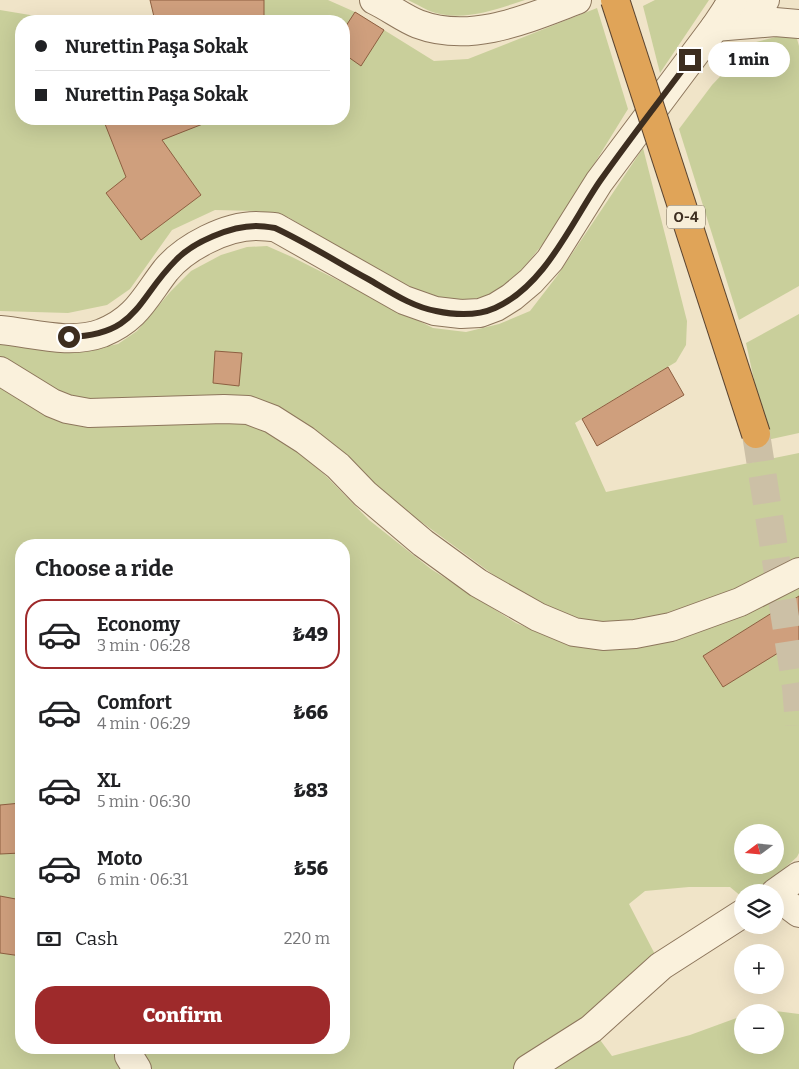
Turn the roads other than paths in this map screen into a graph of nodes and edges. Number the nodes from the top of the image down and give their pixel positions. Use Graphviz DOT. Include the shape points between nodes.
graph roads {
  1 [pos="374,0"];
  2 [pos="577,0"];
  3 [pos="615,0"];
  4 [pos="766,0"];
  5 [pos="725,12"];
  6 [pos="799,24"];
  7 [pos="0,330"];
  8 [pos="0,371"];
  9 [pos="756,434"];
  10 [pos="799,572"];
  11 [pos="799,876"];
  12 [pos="784,887"];
  13 [pos="784,901"];
  14 [pos="799,913"];
  15 [pos="734,919"];
  16 [pos="528,1069"];
  1 -- 2 [label="street" via="417,24 443,32 466,32 532,17"];
  3 -- 9 [label="highway, O-4, bridge"];
  4 -- 5 [label="street"];
  5 -- 6 [label="street"];
  5 -- 7 [label="street" via="599,182 550,260 531,281 496,307 480,313 435,311 404,300 275,228 255,226 212,237 177,258 130,318 100,333 56,338"];
  8 -- 10 [label="street" via="67,409 90,413 224,408 248,410 272,419 305,440 408,531 478,583 538,617 574,632 603,636 671,627 740,602"];
  11 -- 12 [label="street"];
  13 -- 14 [label="street"];
  15 -- 16 [label="street" via="660,966 592,1029"];
}
